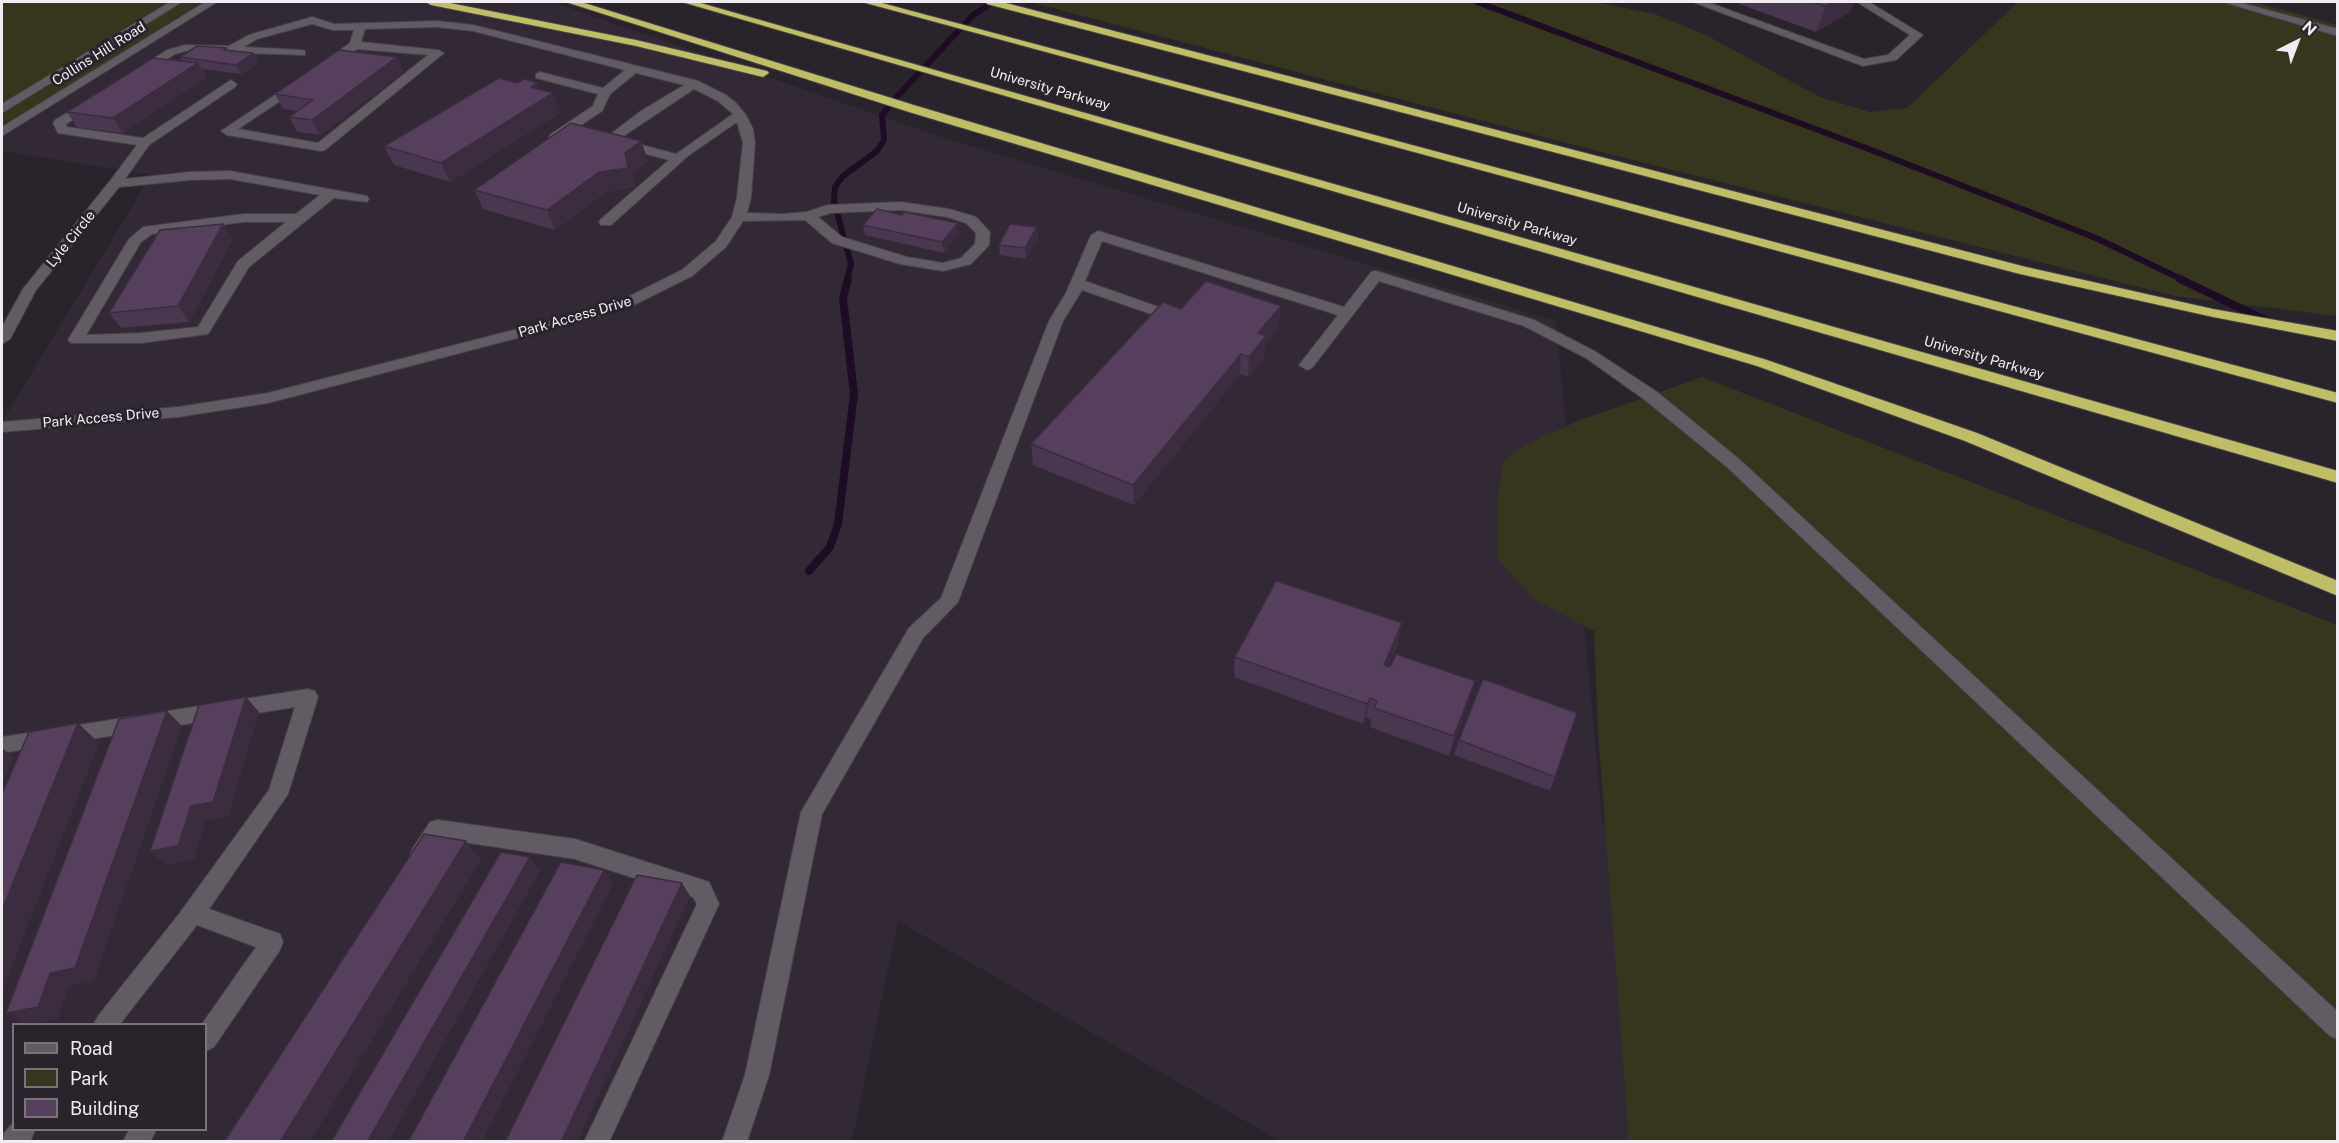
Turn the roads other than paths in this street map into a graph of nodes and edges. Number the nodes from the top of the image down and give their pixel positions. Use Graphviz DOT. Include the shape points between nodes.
graph roads {
  1 [pos="177,2"];
  2 [pos="212,2"];
  3 [pos="430,2"];
  4 [pos="572,2"];
  5 [pos="687,2"];
  6 [pos="867,2"];
  7 [pos="995,2"];
  8 [pos="1698,2"];
  9 [pos="1862,2"];
  10 [pos="2228,2"];
  11 [pos="361,25"];
  12 [pos="2337,33"];
  13 [pos="356,45"];
  14 [pos="229,51"];
  15 [pos="301,54"];
  16 [pos="634,69"];
  17 [pos="134,76"];
  18 [pos="540,76"];
  19 [pos="231,84"];
  20 [pos="694,84"];
  21 [pos="605,92"];
  22 [pos="96,99"];
  23 [pos="2,109"];
  24 [pos="913,109"];
  25 [pos="740,115"];
  26 [pos="2,132"];
  27 [pos="145,142"];
  28 [pos="544,144"];
  29 [pos="678,158"];
  30 [pos="115,184"];
  31 [pos="332,193"];
  32 [pos="362,199"];
  33 [pos="808,216"];
  34 [pos="739,217"];
  35 [pos="299,218"];
  36 [pos="606,222"];
  37 [pos="1077,283"];
  38 [pos="1347,313"];
  39 [pos="1176,318"];
  40 [pos="2337,336"];
  41 [pos="2,339"];
  42 [pos="1307,365"];
  43 [pos="2337,398"];
  44 [pos="2,427"];
  45 [pos="2337,477"];
  46 [pos="2337,589"];
  47 [pos="2,745"];
  48 [pos="407,876"];
  49 [pos="193,913"];
  50 [pos="107,1023"];
  51 [pos="2337,1028"];
  52 [pos="207,1038"];
  53 [pos="596,1142"];
  54 [pos="734,1142"];
  1 -- 23 [label="street, Collins Hill Road"];
  2 -- 26 [label="street, Collins Hill Road"];
  3 -- 24 [label="highway" via="646,45"];
  4 -- 24 [label="highway"];
  5 -- 45 [label="highway, University Parkway"];
  6 -- 43 [label="highway"];
  7 -- 40 [label="highway" via="2025,271"];
  8 -- 9 [label="street" via="1863,63 1892,58 1917,35"];
  10 -- 12 [label="street"];
  11 -- 13 [label="street"];
  11 -- 14 [label="street" via="333,27 312,20 253,37"];
  11 -- 16 [label="street" via="411,23 473,28"];
  13 -- 13 [label="street" via="438,53 321,147 226,131"];
  14 -- 15 [label="street"];
  14 -- 17 [label="street" via="185,48 171,52"];
  16 -- 20 [label="street"];
  16 -- 21 [label="street"];
  18 -- 21 [label="street"];
  19 -- 27 [label="street"];
  20 -- 25 [label="street" via="722,98"];
  20 -- 29 [label="street" via="609,140"];
  21 -- 28 [label="street" via="598,108"];
  22 -- 27 [label="street" via="59,123 62,130"];
  24 -- 46 [label="highway" via="1806,378 1971,438"];
  25 -- 29 [label="street"];
  25 -- 34 [label="street, Park Access Drive" via="749,143"];
  27 -- 30 [label="street, Lyle Circle"];
  29 -- 36 [label="street"];
  30 -- 31 [label="street" via="230,175"];
  30 -- 41 [label="street, Lyle Circle" via="30,289"];
  31 -- 32 [label="street"];
  31 -- 35 [label="street"];
  33 -- 33 [label="street" via="837,240 933,266 966,261 982,245 983,232 971,220 949,213 881,206 828,209"];
  33 -- 34 [label="street"];
  34 -- 44 [label="street, Park Access Drive" via="721,244 687,273 631,301 589,315 268,398 178,412"];
  35 -- 35 [label="street" via="244,218 148,230 136,239 76,340 203,331 243,264"];
  37 -- 38 [label="street" via="1098,235"];
  37 -- 39 [label="street"];
  37 -- 54 [label="street" via="1056,321 949,602 915,633 812,812 757,1075"];
  38 -- 42 [label="street"];
  38 -- 51 [label="street" via="1376,275 1529,323 1591,355 1651,396 1734,463"];
  47 -- 49 [label="street" via="308,697 278,794"];
  48 -- 53 [label="street" via="438,829 575,849 701,889 708,904"];
  49 -- 50 [label="street"];
  49 -- 52 [label="street" via="272,942"];
}
